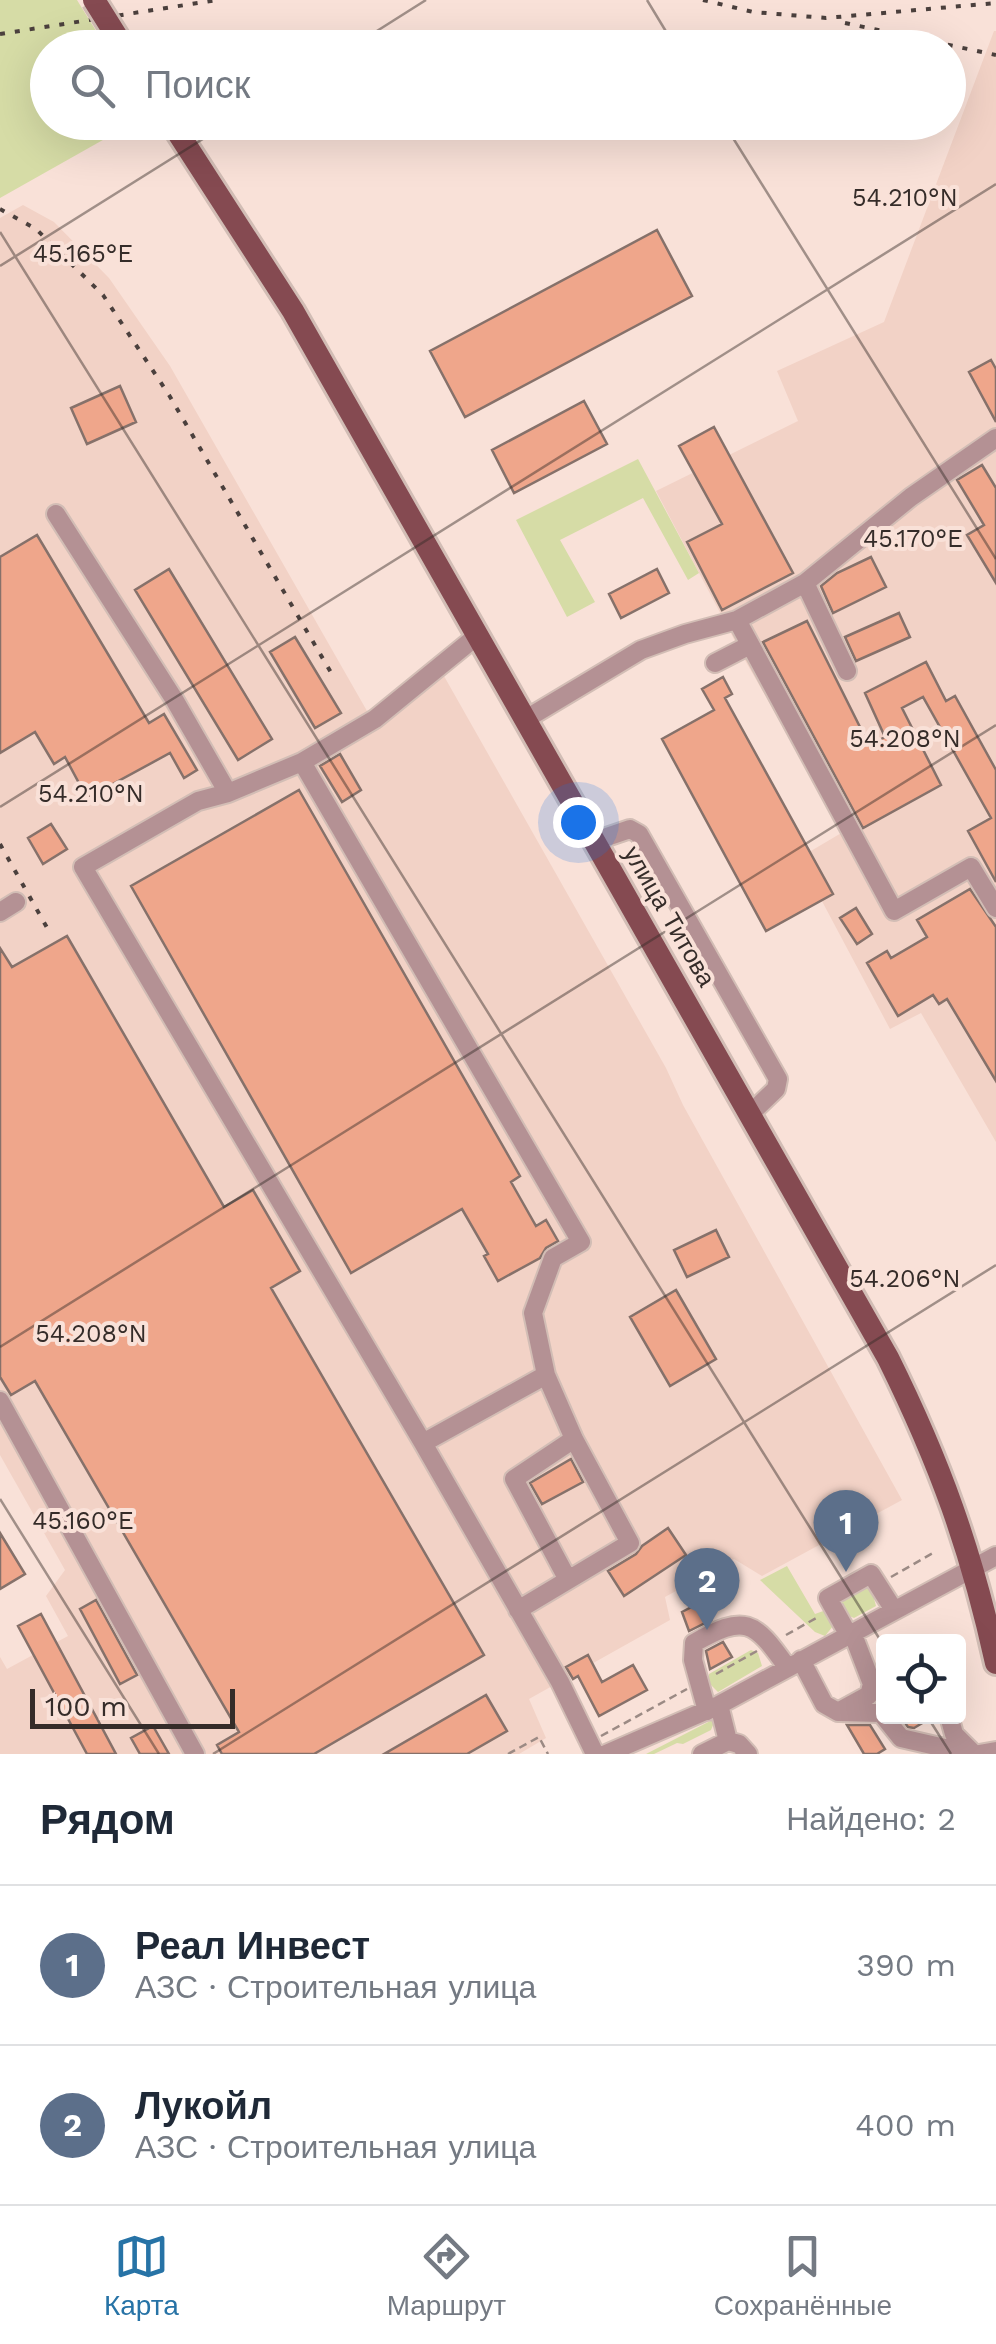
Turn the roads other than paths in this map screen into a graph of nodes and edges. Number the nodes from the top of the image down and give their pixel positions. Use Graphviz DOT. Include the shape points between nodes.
graph roads {
  1 [pos="94,0"];
  2 [pos="113,30"];
  3 [pos="183,140"];
  4 [pos="996,438"];
  5 [pos="56,514"];
  6 [pos="804,583"];
  7 [pos="737,620"];
  8 [pos="478,635"];
  9 [pos="750,645"];
  10 [pos="714,663"];
  11 [pos="847,672"];
  12 [pos="526,720"];
  13 [pos="302,762"];
  14 [pos="228,792"];
  15 [pos="596,841"];
  16 [pos="996,908"];
  17 [pos="750,1114"];
  18 [pos="546,1375"];
  19 [pos="0,1401"];
  20 [pos="574,1439"];
  21 [pos="423,1444"];
  22 [pos="996,1556"];
  23 [pos="974,1568"];
  24 [pos="568,1580"];
  25 [pos="518,1610"];
  26 [pos="894,1610"];
  27 [pos="850,1633"];
  28 [pos="996,1663"];
  29 [pos="794,1664"];
  30 [pos="713,1708"];
  31 [pos="838,1712"];
  32 [pos="951,1724"];
  33 [pos="728,1741"];
  34 [pos="633,1749"];
  35 [pos="602,1751"];
  36 [pos="996,1751"];
  37 [pos="195,1754"];
  38 [pos="702,1754"];
  39 [pos="748,1754"];
  40 [pos="975,1754"];
  1 -- 2 [label="main road, bridge"];
  3 -- 8 [label="main road, улица Титова" via="292,311"];
  4 -- 6 [label="street"];
  5 -- 14 [label="street"];
  6 -- 7 [label="street"];
  6 -- 11 [label="street"];
  7 -- 9 [label="street"];
  7 -- 12 [label="street" via="641,650"];
  8 -- 12 [label="main road, улица Титова"];
  8 -- 13 [label="street" via="375,719"];
  9 -- 10 [label="street"];
  9 -- 16 [label="street" via="894,911 971,868"];
  12 -- 15 [label="main road, улица Титова"];
  13 -- 14 [label="street"];
  13 -- 18 [label="street" via="581,1242 552,1258 533,1314"];
  14 -- 21 [label="street" via="82,867"];
  15 -- 17 [label="main road, улица Титова"];
  15 -- 17 [label="street" via="630,829 639,834 778,1079"];
  17 -- 23 [label="main road, улица Титова" via="911,1404"];
  18 -- 20 [label="street"];
  18 -- 21 [label="street"];
  19 -- 37 [label="street"];
  20 -- 24 [label="street" via="514,1480"];
  20 -- 24 [label="street" via="630,1543"];
  21 -- 25 [label="street"];
  22 -- 23 [label="street"];
  23 -- 26 [label="street"];
  23 -- 28 [label="main road, улица Титова"];
  24 -- 25 [label="street"];
  25 -- 35 [label="street"];
  26 -- 27 [label="street"];
  26 -- 27 [label="street" via="871,1574 828,1598"];
  27 -- 29 [label="street"];
  27 -- 31 [label="street" via="872,1684 869,1694"];
  29 -- 30 [label="street"];
  29 -- 30 [label="street" via="760,1632 726,1624 694,1643 699,1682"];
  29 -- 31 [label="street"];
  30 -- 33 [label="street"];
  30 -- 34 [label="street"];
  31 -- 40 [label="street" via="881,1714 902,1738"];
  32 -- 40 [label="street"];
  33 -- 38 [label="street"];
  33 -- 39 [label="street"];
  34 -- 35 [label="street"];
  36 -- 40 [label="street"];
}
